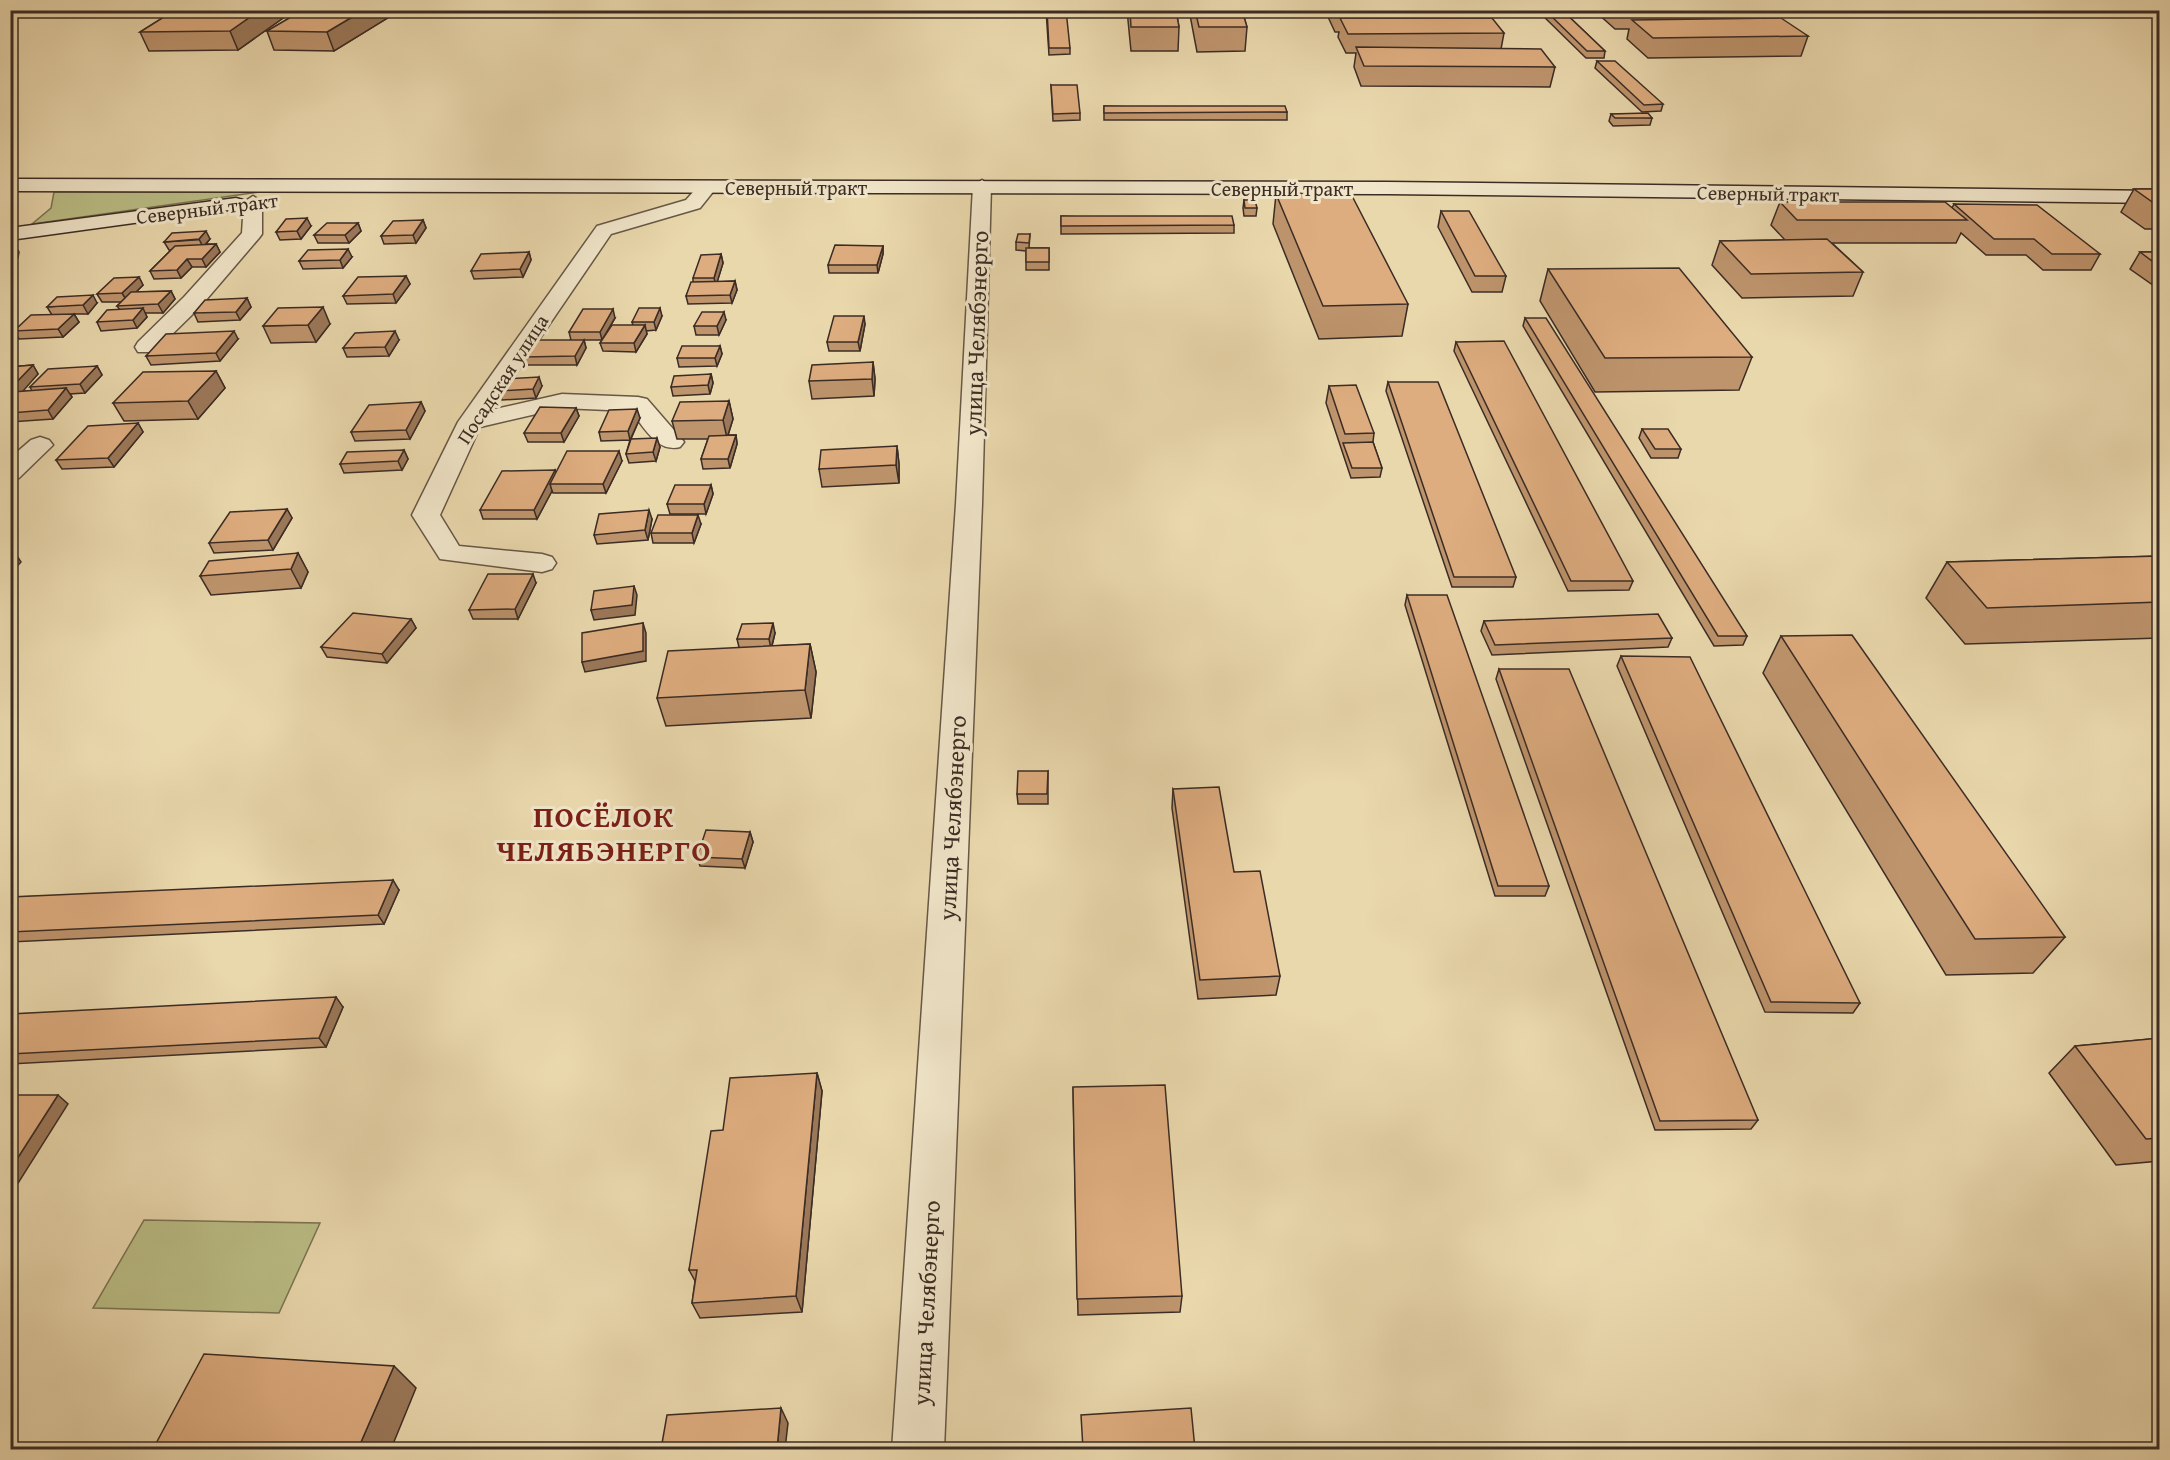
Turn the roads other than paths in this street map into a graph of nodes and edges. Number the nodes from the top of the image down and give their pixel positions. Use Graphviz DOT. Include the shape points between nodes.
graph roads {
  1 [pos="10,186"];
  2 [pos="982,186"];
  3 [pos="405,187"];
  4 [pos="707,188"];
  5 [pos="2160,196"];
  6 [pos="253,202"];
  7 [pos="10,224"];
  8 [pos="10,234"];
  9 [pos="146,347"];
  10 [pos="470,422"];
  11 [pos="671,442"];
  12 [pos="40,445"];
  13 [pos="10,472"];
  14 [pos="542,563"];
  15 [pos="918,1449"];
  1 -- 3 [label="main road, Северный тракт"];
  1 -- 7 [label="main road" via="40,193 41,200 37,207"];
  2 -- 4 [label="main road, Северный тракт"];
  2 -- 5 [label="main road, Северный тракт"];
  2 -- 15 [label="main road, улица Челябэнерго" via="969,504"];
  3 -- 4 [label="main road, Северный тракт"];
  3 -- 6 [label="main road, Северный тракт"];
  4 -- 10 [label="main road, Посадская улица" via="693,204 604,230"];
  6 -- 8 [label="main road, Северный тракт"];
  6 -- 9 [label="main road" via="252,234"];
  10 -- 11 [label="main road" via="562,401 638,404"];
  10 -- 14 [label="main road, Посадская улица" via="426,515 450,553"];
  12 -- 13 [label="main road"];
}
